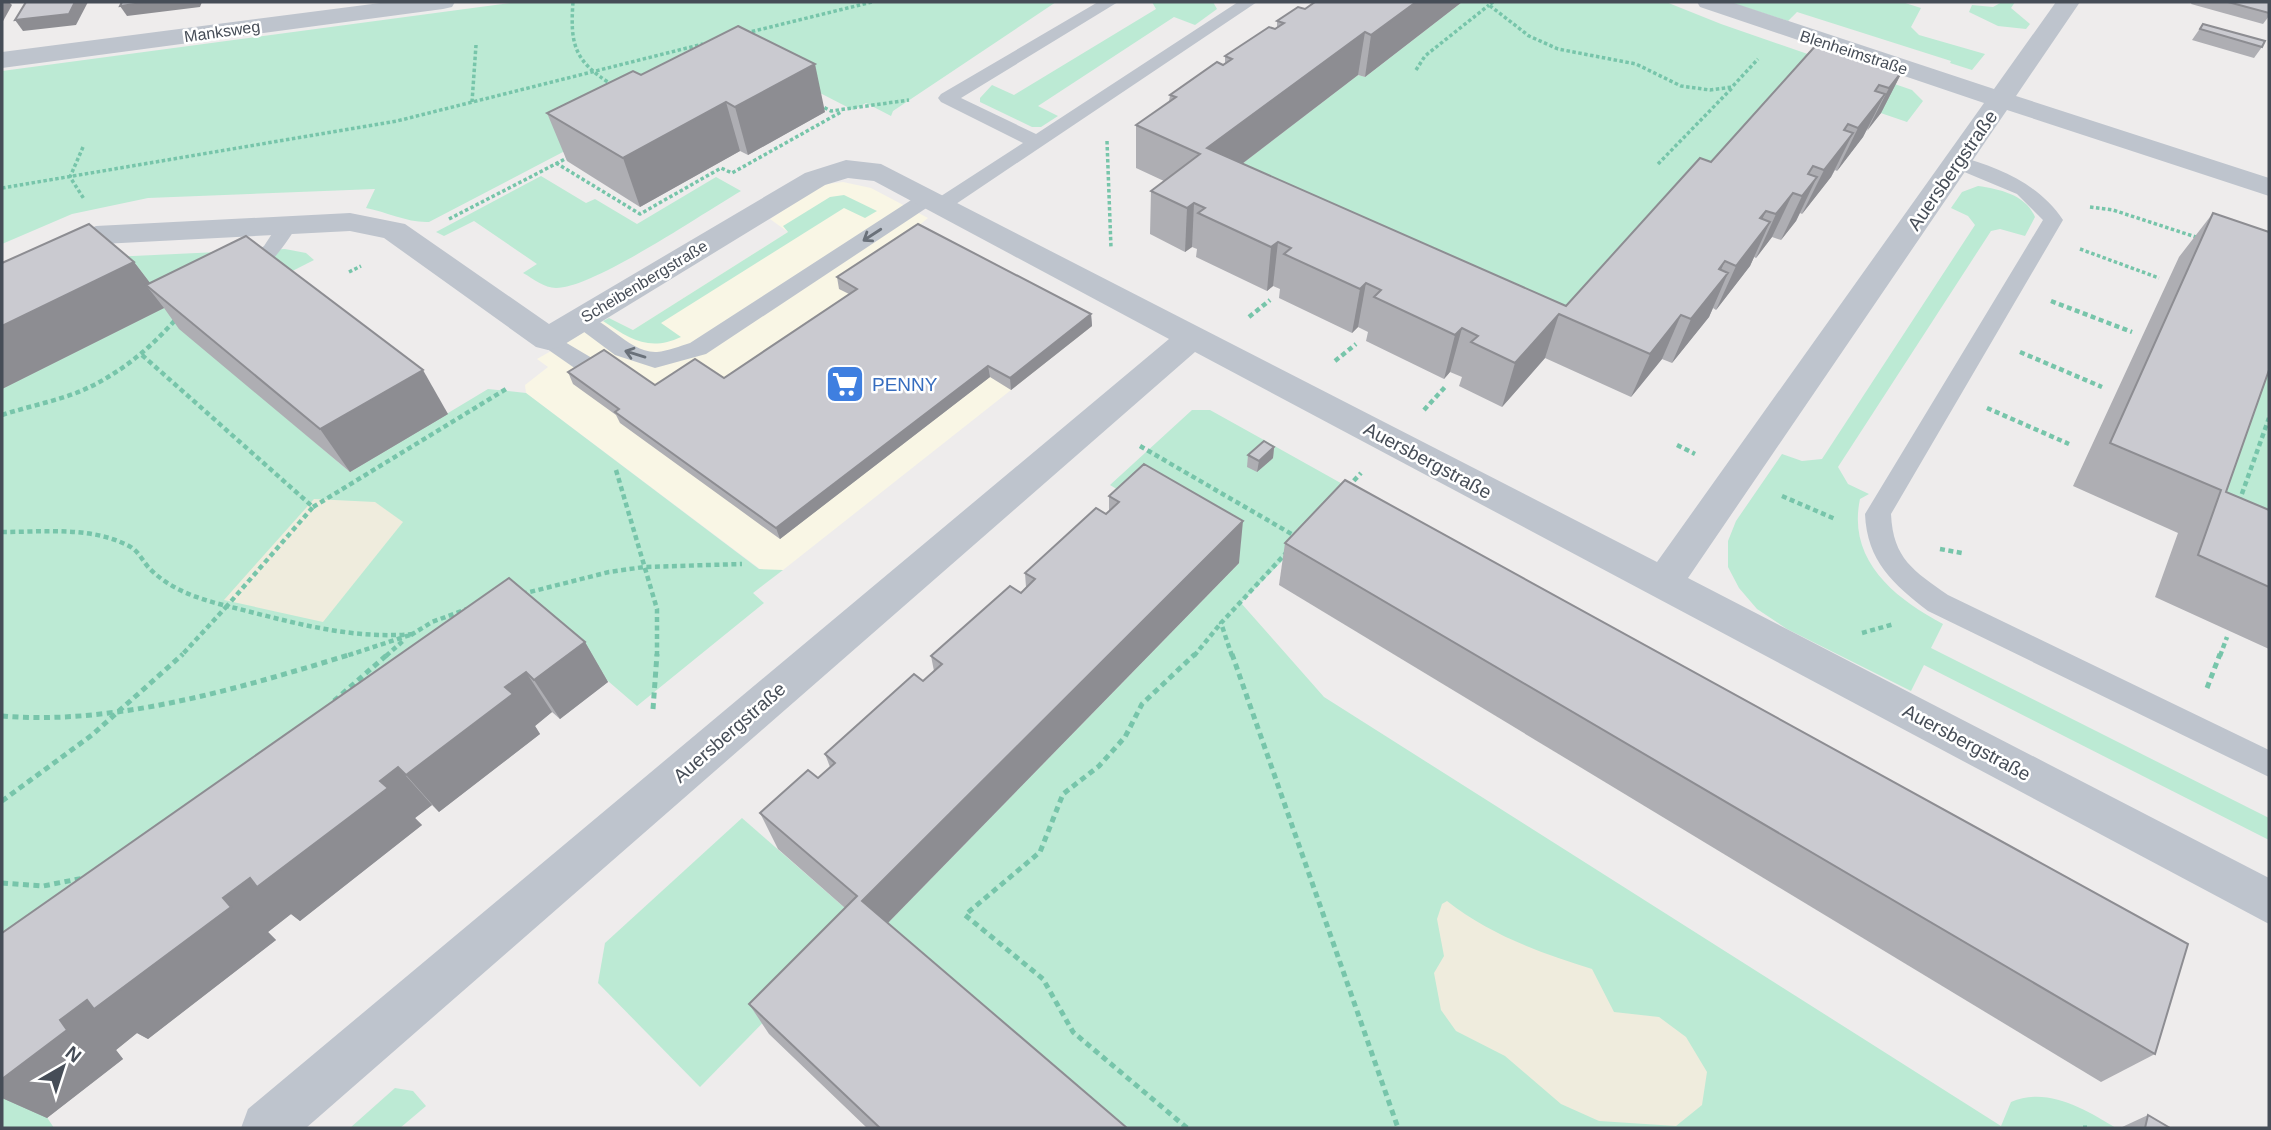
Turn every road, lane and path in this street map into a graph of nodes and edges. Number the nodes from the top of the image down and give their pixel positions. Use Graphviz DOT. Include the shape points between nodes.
graph roads {
  1 [pos="443,2"];
  2 [pos="573,2"];
  3 [pos="872,2"];
  4 [pos="1110,2"];
  5 [pos="1493,2"];
  6 [pos="1709,2"];
  7 [pos="2068,2"];
  8 [pos="1245,3"];
  9 [pos="1489,5"];
  10 [pos="742,34"];
  11 [pos="703,44"];
  12 [pos="476,45"];
  13 [pos="1767,50"];
  14 [pos="2,60"];
  15 [pos="1416,70"];
  16 [pos="592,74"];
  17 [pos="614,86"];
  18 [pos="1732,87"];
  19 [pos="947,98"];
  20 [pos="2000,99"];
  21 [pos="810,100"];
  22 [pos="472,103"];
  23 [pos="844,110"];
  24 [pos="1107,141"];
  25 [pos="1038,143"];
  26 [pos="83,147"];
  27 [pos="579,152"];
  28 [pos="1957,162"];
  29 [pos="556,163"];
  30 [pos="1658,164"];
  31 [pos="69,177"];
  32 [pos="2269,187"];
  33 [pos="2,188"];
  34 [pos="936,201"];
  35 [pos="2044,203"];
  36 [pos="288,224"];
  37 [pos="439,225"];
  38 [pos="2043,236"];
  39 [pos="2205,240"];
  40 [pos="1074,274"];
  41 [pos="2159,278"];
  42 [pos="2,279"];
  43 [pos="2014,286"];
  44 [pos="218,290"];
  45 [pos="184,310"];
  46 [pos="579,320"];
  47 [pos="2132,332"];
  48 [pos="1192,337"];
  49 [pos="1984,337"];
  50 [pos="548,339"];
  51 [pos="142,355"];
  52 [pos="594,370"];
  53 [pos="2102,387"];
  54 [pos="506,389"];
  55 [pos="1951,393"];
  56 [pos="2,415"];
  57 [pos="2269,418"];
  58 [pos="1392,441"];
  59 [pos="2069,444"];
  60 [pos="1140,446"];
  61 [pos="616,471"];
  62 [pos="1346,489"];
  63 [pos="313,507"];
  64 [pos="2237,508"];
  65 [pos="2,532"];
  66 [pos="742,564"];
  67 [pos="644,568"];
  68 [pos="1663,584"];
  69 [pos="514,596"];
  70 [pos="1938,603"];
  71 [pos="227,606"];
  72 [pos="474,607"];
  73 [pos="1221,623"];
  74 [pos="413,634"];
  75 [pos="2227,636"];
  76 [pos="1813,661"];
  77 [pos="331,704"];
  78 [pos="653,709"];
  79 [pos="121,711"];
  80 [pos="2,716"];
  81 [pos="2192,726"];
  82 [pos="2269,764"];
  83 [pos="2,802"];
  84 [pos="89,876"];
  85 [pos="2,883"];
  86 [pos="2269,902"];
  87 [pos="267,1128"];
  88 [pos="1187,1128"];
  89 [pos="1398,1128"];
  1 -- 14 [label="street, Manksweg"];
  2 -- 16 [label="path" via="570,37"];
  3 -- 10 [label="path"];
  4 -- 19 [label="lane"];
  5 -- 9 [label="path"];
  6 -- 20 [label="street, Blenheimstraße"];
  7 -- 20 [label="street"];
  8 -- 25 [label="lane"];
  9 -- 15 [label="path" via="1426,56"];
  9 -- 18 [label="path" via="1529,36 1558,49 1636,64 1681,86"];
  11 -- 16 [label="path"];
  12 -- 22 [label="path"];
  13 -- 18 [label="path"];
  16 -- 17 [label="path"];
  16 -- 22 [label="path"];
  18 -- 30 [label="path"];
  19 -- 23 [label="path"];
  19 -- 25 [label="lane"];
  20 -- 28 [label="street, Auersbergstraße"];
  20 -- 32 [label="street, Blenheimstraße"];
  21 -- 23 [label="path" via="831,111"];
  22 -- 31 [label="path" via="397,121"];
  23 -- 29 [label="path" via="732,173 721,168 640,214"];
  24 -- 40 [label="path" via="1113,246"];
  25 -- 34 [label="lane"];
  26 -- 31 [label="path"];
  27 -- 29 [label="path"];
  28 -- 35 [label="lane" via="1996,176"];
  28 -- 68 [label="street, Auersbergstraße"];
  29 -- 37 [label="path"];
  31 -- 33 [label="path"];
  34 -- 40 [label="street, Auersbergstraße"];
  34 -- 46 [label="street, Scheibenbergstraße" via="881,173 846,169 815,179"];
  34 -- 46 [label="lane, one-way" via="698,349 655,360 623,350"];
  35 -- 38 [label="lane" via="2053,220"];
  35 -- 39 [label="path" via="2113,210"];
  36 -- 42 [label="street" via="96,234"];
  36 -- 44 [label="lane" via="272,250"];
  36 -- 50 [label="street" via="351,222 394,231"];
  38 -- 41 [label="path"];
  38 -- 43 [label="lane"];
  40 -- 48 [label="street, Auersbergstraße"];
  43 -- 47 [label="path"];
  43 -- 49 [label="lane"];
  45 -- 51 [label="path"];
  46 -- 50 [label="street, Scheibenbergstraße"];
  48 -- 58 [label="street, Auersbergstraße"];
  48 -- 87 [label="street, Auersbergstraße"];
  49 -- 53 [label="path"];
  49 -- 55 [label="lane"];
  50 -- 52 [label="lane"];
  51 -- 56 [label="path" via="76,393"];
  51 -- 63 [label="path"];
  54 -- 63 [label="path"];
  55 -- 59 [label="path"];
  55 -- 70 [label="lane" via="1878,514 1885,555 1899,574"];
  57 -- 64 [label="path"];
  58 -- 62 [label="path"];
  58 -- 68 [label="street, Auersbergstraße"];
  60 -- 73 [label="path" via="1299,539"];
  61 -- 67 [label="path"];
  63 -- 71 [label="path"];
  65 -- 71 [label="path" via="90,534 112,539 133,547 149,569 170,585 194,598"];
  66 -- 67 [label="path"];
  67 -- 69 [label="path"];
  67 -- 78 [label="path" via="657,609"];
  68 -- 76 [label="street, Auersbergstraße"];
  70 -- 76 [label="path" via="1919,617 1822,643"];
  70 -- 81 [label="lane"];
  71 -- 74 [label="path" via="324,628 393,638"];
  71 -- 79 [label="path" via="194,646"];
  72 -- 74 [label="path"];
  73 -- 88 [label="path" via="1190,660 1142,704 1125,737 1099,766 1063,794 1040,852 965,915 1043,979 1073,1032"];
  73 -- 89 [label="path"];
  74 -- 77 [label="path"];
  74 -- 79 [label="path" via="256,682"];
  75 -- 81 [label="path"];
  76 -- 86 [label="street, Auersbergstraße"];
  79 -- 80 [label="path" via="55,720"];
  79 -- 83 [label="path"];
  81 -- 82 [label="lane"];
  84 -- 85 [label="path" via="65,883"];
}
